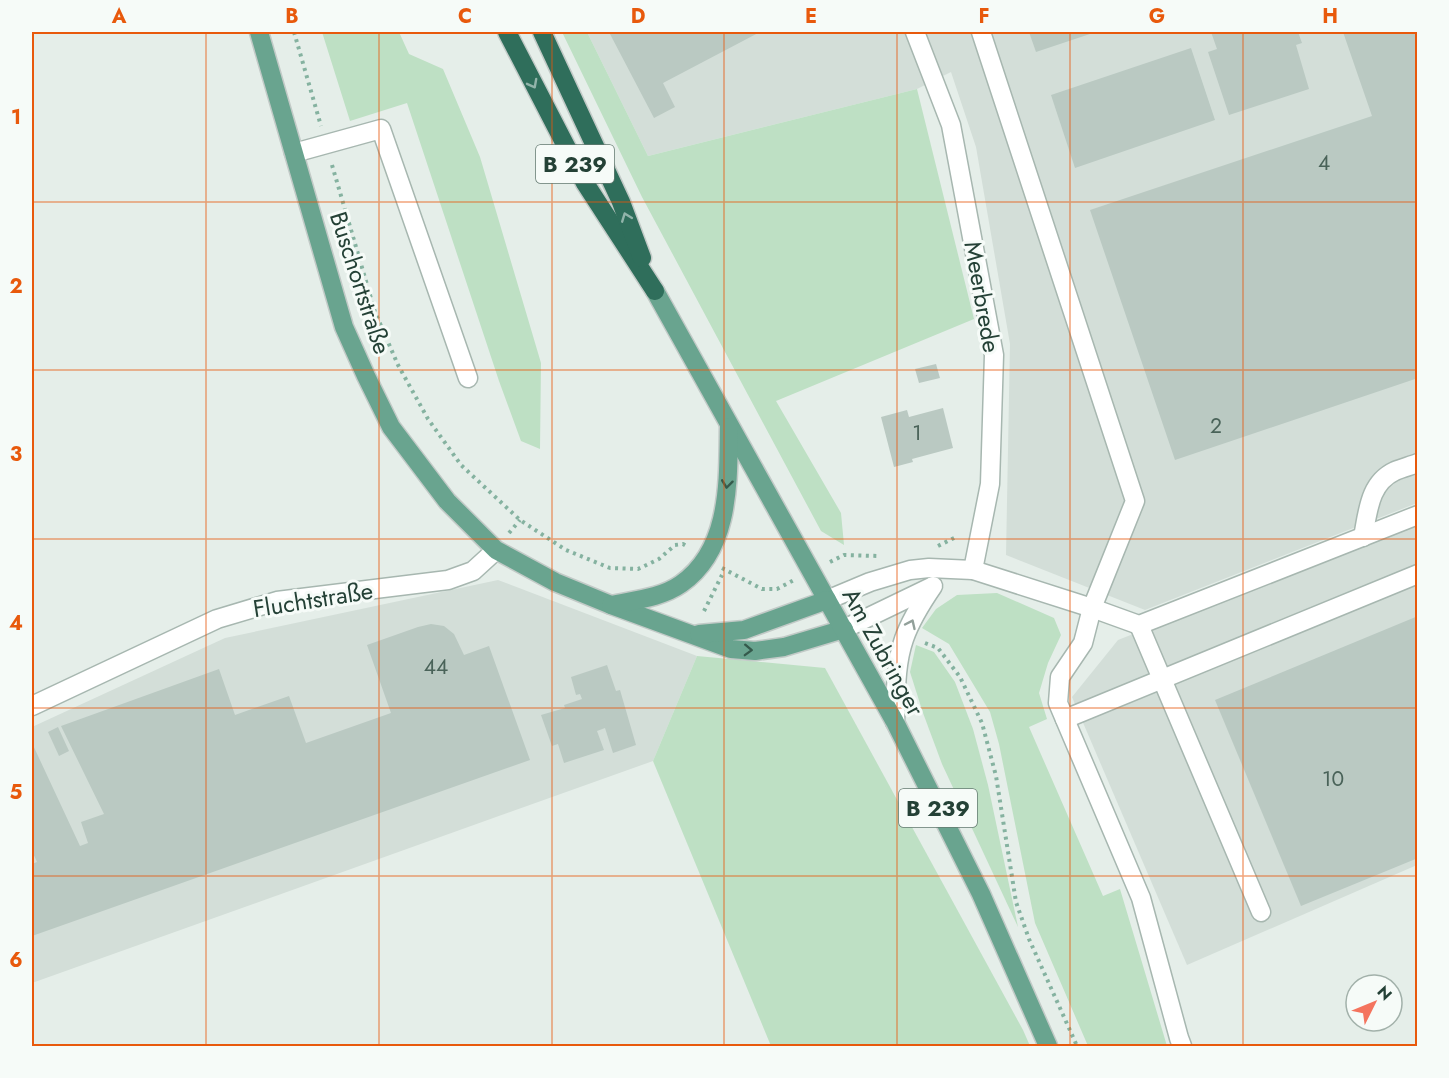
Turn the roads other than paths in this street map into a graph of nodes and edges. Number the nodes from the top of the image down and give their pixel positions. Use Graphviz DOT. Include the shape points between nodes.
graph roads {
  1 [pos="259,32"];
  2 [pos="507,32"];
  3 [pos="542,32"];
  4 [pos="915,32"];
  5 [pos="981,32"];
  6 [pos="294,153"];
  7 [pos="655,291"];
  8 [pos="468,378"];
  9 [pos="729,426"];
  10 [pos="1418,463"];
  11 [pos="1418,515"];
  12 [pos="1363,537"];
  13 [pos="496,549"];
  14 [pos="953,570"];
  15 [pos="973,570"];
  16 [pos="1418,574"];
  17 [pos="933,586"];
  18 [pos="827,600"];
  19 [pos="611,605"];
  20 [pos="1092,608"];
  21 [pos="1139,625"];
  22 [pos="844,630"];
  23 [pos="693,634"];
  24 [pos="1162,680"];
  25 [pos="32,706"];
  26 [pos="1065,719"];
  27 [pos="895,722"];
  28 [pos="1261,912"];
  29 [pos="1048,1047"];
  30 [pos="1182,1047"];
  1 -- 6 [label="main road, Buschortstraße"];
  2 -- 7 [label="highway, Am Zubringer / B 239, one-way" via="585,183"];
  7 -- 3 [label="highway, Am Zubringer / B 239, one-way" via="621,202"];
  4 -- 15 [label="street, Meerbrede" via="951,125 994,355 990,484"];
  5 -- 20 [label="street" via="1135,501"];
  6 -- 8 [label="street" via="381,129"];
  6 -- 13 [label="main road, Buschortstraße" via="344,327 391,427 447,501"];
  7 -- 9 [label="main road, Am Zubringer / B 239"];
  9 -- 18 [label="main road, Am Zubringer / B 239"];
  9 -- 19 [label="main road, one-way" via="724,513 716,539 696,571 680,585 653,596"];
  10 -- 12 [label="street" via="1380,480 1372,493"];
  11 -- 12 [label="street"];
  12 -- 21 [label="street"];
  13 -- 19 [label="main road, Buschortstraße" via="555,582"];
  13 -- 25 [label="street, Fluchtstraße" via="472,571 448,580 277,601 217,619"];
  14 -- 15 [label="street"];
  14 -- 17 [label="street"];
  14 -- 18 [label="street" via="910,570"];
  15 -- 20 [label="street"];
  16 -- 24 [label="street"];
  17 -- 22 [label="street"];
  27 -- 17 [label="street, one-way" via="900,653 918,609"];
  18 -- 22 [label="main road, Am Zubringer / B 239"];
  18 -- 23 [label="main road, Buschortstraße" via="744,630"];
  19 -- 23 [label="main road, Buschortstraße"];
  20 -- 21 [label="street"];
  20 -- 26 [label="street" via="1083,643 1060,677 1058,703"];
  21 -- 24 [label="street"];
  23 -- 22 [label="main road, Buschortstraße, one-way" via="731,649 755,651 784,648"];
  22 -- 27 [label="main road, Am Zubringer / B 239"];
  24 -- 26 [label="street"];
  24 -- 28 [label="street"];
  26 -- 30 [label="street" via="1141,898"];
  27 -- 29 [label="main road, Am Zubringer / B 239" via="981,894"];
}
